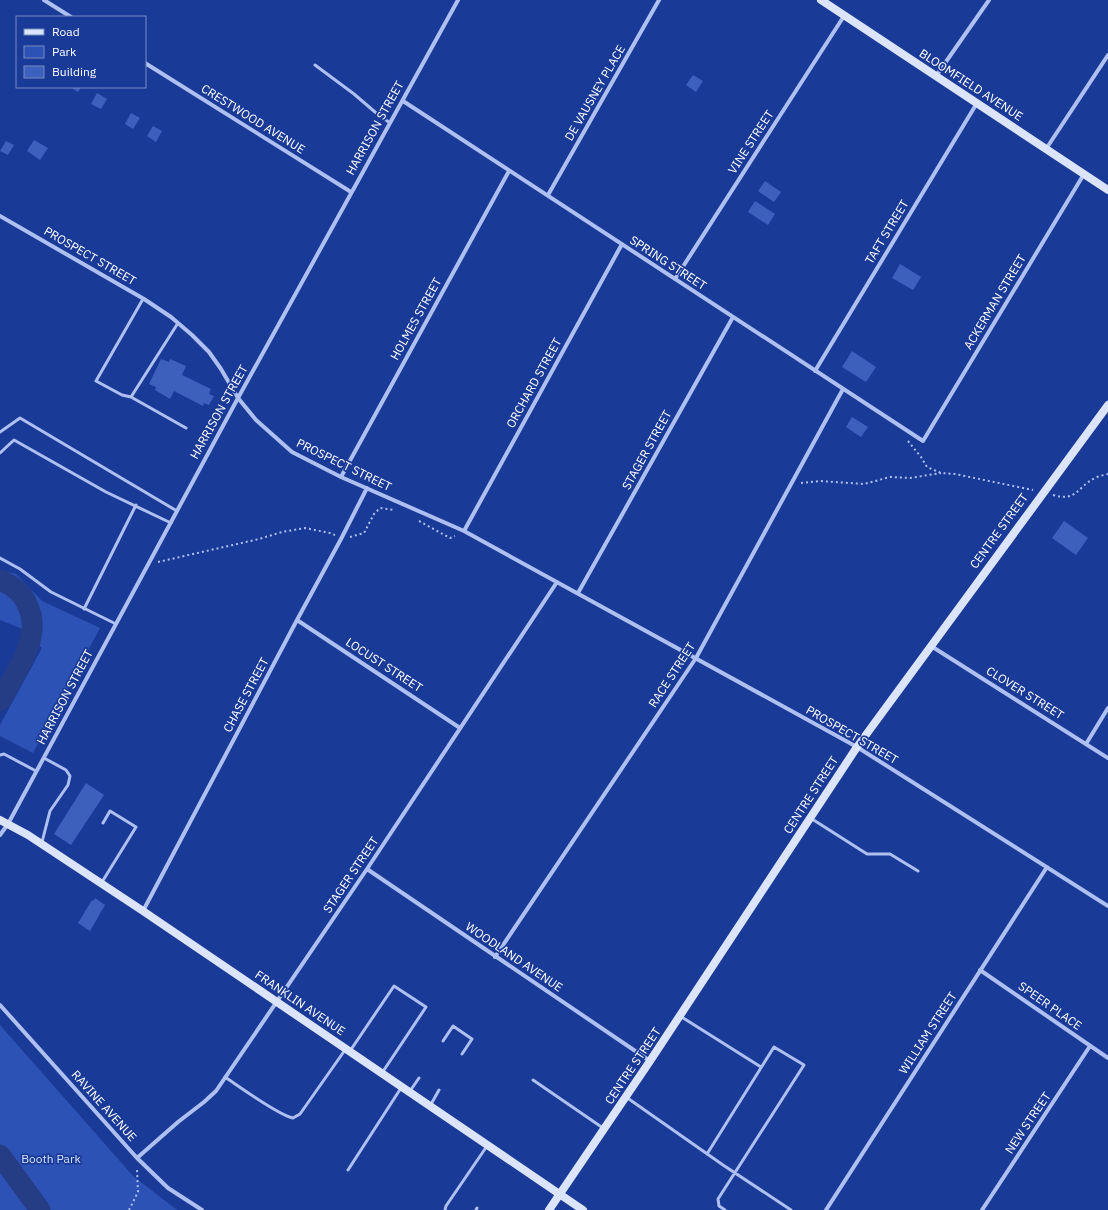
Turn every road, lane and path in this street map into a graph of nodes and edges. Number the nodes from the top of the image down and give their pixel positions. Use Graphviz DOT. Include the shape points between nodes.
graph roads {
  1 [pos="44,0"];
  2 [pos="458,0"];
  3 [pos="659,0"];
  4 [pos="821,0"];
  5 [pos="989,0"];
  6 [pos="69,16"];
  7 [pos="844,16"];
  8 [pos="1108,54"];
  9 [pos="146,64"];
  10 [pos="315,65"];
  11 [pos="936,76"];
  12 [pos="403,100"];
  13 [pos="977,103"];
  14 [pos="390,123"];
  15 [pos="1046,149"];
  16 [pos="509,171"];
  17 [pos="1084,174"];
  18 [pos="1108,190"];
  19 [pos="351,192"];
  20 [pos="548,195"];
  21 [pos="0,216"];
  22 [pos="622,244"];
  23 [pos="675,279"];
  24 [pos="143,299"];
  25 [pos="733,317"];
  26 [pos="178,323"];
  27 [pos="815,371"];
  28 [pos="843,389"];
  29 [pos="131,397"];
  30 [pos="238,398"];
  31 [pos="1108,404"];
  32 [pos="900,426"];
  33 [pos="186,428"];
  34 [pos="0,432"];
  35 [pos="923,441"];
  36 [pos="0,453"];
  37 [pos="941,473"];
  38 [pos="1108,474"];
  39 [pos="341,477"];
  40 [pos="790,486"];
  41 [pos="367,488"];
  42 [pos="1042,492"];
  43 [pos="136,505"];
  44 [pos="177,511"];
  45 [pos="399,512"];
  46 [pos="416,519"];
  47 [pos="170,523"];
  48 [pos="464,532"];
  49 [pos="341,539"];
  50 [pos="0,558"];
  51 [pos="148,565"];
  52 [pos="557,582"];
  53 [pos="578,594"];
  54 [pos="84,609"];
  55 [pos="297,620"];
  56 [pos="116,624"];
  57 [pos="931,646"];
  58 [pos="696,658"];
  59 [pos="1108,708"];
  60 [pos="460,728"];
  61 [pos="1086,744"];
  62 [pos="857,747"];
  63 [pos="0,755"];
  64 [pos="44,758"];
  65 [pos="1108,758"];
  66 [pos="36,771"];
  67 [pos="810,818"];
  68 [pos="0,820"];
  69 [pos="103,823"];
  70 [pos="8,824"];
  71 [pos="0,835"];
  72 [pos="42,844"];
  73 [pos="1047,867"];
  74 [pos="367,869"];
  75 [pos="918,871"];
  76 [pos="102,884"];
  77 [pos="1108,906"];
  78 [pos="143,911"];
  79 [pos="495,957"];
  80 [pos="980,970"];
  81 [pos="277,1001"];
  82 [pos="0,1005"];
  83 [pos="680,1016"];
  84 [pos="443,1041"];
  85 [pos="1090,1046"];
  86 [pos="348,1050"];
  87 [pos="462,1054"];
  88 [pos="1108,1058"];
  89 [pos="650,1061"];
  90 [pos="761,1067"];
  91 [pos="382,1073"];
  92 [pos="225,1077"];
  93 [pos="419,1078"];
  94 [pos="533,1080"];
  95 [pos="402,1087"];
  96 [pos="439,1090"];
  97 [pos="409,1092"];
  98 [pos="626,1098"];
  99 [pos="430,1106"];
  100 [pos="604,1129"];
  101 [pos="488,1145"];
  102 [pos="707,1154"];
  103 [pos="137,1158"];
  104 [pos="348,1170"];
  105 [pos="735,1173"];
  106 [pos="560,1194"];
  107 [pos="129,1210"];
  108 [pos="202,1210"];
  109 [pos="445,1210"];
  110 [pos="549,1210"];
  111 [pos="583,1210"];
  112 [pos="726,1210"];
  113 [pos="791,1210"];
  114 [pos="826,1210"];
  115 [pos="982,1210"];
  1 -- 6 [label="street"];
  2 -- 12 [label="street, HARRISON STREET"];
  3 -- 20 [label="street, DE VAUSNEY PLACE"];
  4 -- 7 [label="street, BLOOMFIELD AVENUE"];
  5 -- 11 [label="street"];
  7 -- 11 [label="street, BLOOMFIELD AVENUE"];
  7 -- 23 [label="street, VINE STREET"];
  8 -- 15 [label="street"];
  9 -- 19 [label="street, CRESTWOOD AVENUE"];
  10 -- 14 [label="lane"];
  11 -- 13 [label="street, BLOOMFIELD AVENUE"];
  12 -- 14 [label="street, HARRISON STREET"];
  12 -- 16 [label="street, SPRING STREET"];
  13 -- 15 [label="street, BLOOMFIELD AVENUE"];
  13 -- 27 [label="street, TAFT STREET"];
  14 -- 19 [label="street, HARRISON STREET"];
  15 -- 17 [label="street, BLOOMFIELD AVENUE"];
  16 -- 20 [label="street, SPRING STREET"];
  16 -- 39 [label="street, HOLMES STREET"];
  17 -- 18 [label="street, BLOOMFIELD AVENUE"];
  17 -- 35 [label="street, ACKERMAN STREET"];
  19 -- 30 [label="street, HARRISON STREET"];
  20 -- 22 [label="street, SPRING STREET"];
  21 -- 24 [label="street, PROSPECT STREET"];
  22 -- 23 [label="street, SPRING STREET"];
  22 -- 48 [label="street, ORCHARD STREET"];
  23 -- 25 [label="street, SPRING STREET"];
  24 -- 26 [label="street, PROSPECT STREET"];
  24 -- 29 [label="lane" via="96,381"];
  25 -- 27 [label="street, SPRING STREET"];
  25 -- 53 [label="street, STAGER STREET"];
  26 -- 29 [label="lane"];
  26 -- 30 [label="street, PROSPECT STREET" via="208,352"];
  27 -- 28 [label="street, SPRING STREET"];
  28 -- 32 [label="street, SPRING STREET"];
  28 -- 40 [label="street, RACE STREET"];
  29 -- 33 [label="lane"];
  30 -- 39 [label="street, PROSPECT STREET" via="256,420 292,452"];
  30 -- 44 [label="street, HARRISON STREET"];
  31 -- 42 [label="street, CENTRE STREET"];
  32 -- 35 [label="street, SPRING STREET"];
  32 -- 37 [label="path" via="908,442 927,467"];
  34 -- 44 [label="lane" via="20,418"];
  36 -- 43 [label="lane" via="14,440 106,492"];
  37 -- 40 [label="path" via="910,478 890,477 864,484 820,481"];
  37 -- 42 [label="path"];
  38 -- 42 [label="path" via="1095,478 1072,496 1060,497"];
  39 -- 41 [label="street, PROSPECT STREET"];
  40 -- 58 [label="street, RACE STREET"];
  41 -- 48 [label="street, PROSPECT STREET"];
  41 -- 49 [label="street, CHASE STREET"];
  42 -- 57 [label="street, CENTRE STREET"];
  43 -- 47 [label="lane"];
  43 -- 54 [label="lane"];
  44 -- 47 [label="street, HARRISON STREET"];
  45 -- 49 [label="path" via="380,508 364,533"];
  46 -- 48 [label="path" via="450,538"];
  47 -- 51 [label="street, HARRISON STREET"];
  48 -- 52 [label="street, PROSPECT STREET"];
  49 -- 51 [label="path" via="330,533 305,528"];
  49 -- 55 [label="street, CHASE STREET"];
  50 -- 54 [label="lane" via="51,592"];
  51 -- 56 [label="street, HARRISON STREET"];
  52 -- 53 [label="street, PROSPECT STREET"];
  52 -- 60 [label="street, STAGER STREET"];
  53 -- 58 [label="street, PROSPECT STREET"];
  54 -- 56 [label="lane"];
  55 -- 60 [label="street, LOCUST STREET"];
  55 -- 78 [label="street, CHASE STREET"];
  56 -- 64 [label="street, HARRISON STREET"];
  57 -- 61 [label="street, CLOVER STREET"];
  57 -- 62 [label="street, CENTRE STREET"];
  58 -- 62 [label="street, PROSPECT STREET"];
  58 -- 79 [label="street, RACE STREET"];
  59 -- 61 [label="street"];
  60 -- 74 [label="street, STAGER STREET"];
  61 -- 65 [label="street, CLOVER STREET"];
  62 -- 67 [label="street, CENTRE STREET"];
  62 -- 73 [label="street, PROSPECT STREET"];
  63 -- 66 [label="lane" via="4,754"];
  64 -- 66 [label="street, HARRISON STREET"];
  64 -- 72 [label="lane" via="66,770 70,776 68,785 50,811"];
  66 -- 70 [label="street, HARRISON STREET"];
  67 -- 75 [label="lane" via="868,854 890,854"];
  67 -- 83 [label="street, CENTRE STREET"];
  68 -- 70 [label="street, FRANKLIN AVENUE"];
  69 -- 76 [label="lane" via="110,811 136,827"];
  70 -- 71 [label="street, HARRISON STREET"];
  70 -- 72 [label="street, FRANKLIN AVENUE"];
  72 -- 76 [label="street, FRANKLIN AVENUE"];
  73 -- 77 [label="street, PROSPECT STREET"];
  73 -- 80 [label="street, WILLIAM STREET"];
  74 -- 79 [label="street, WOODLAND AVENUE"];
  74 -- 81 [label="street, STAGER STREET"];
  76 -- 78 [label="street, FRANKLIN AVENUE"];
  78 -- 81 [label="street, FRANKLIN AVENUE"];
  79 -- 89 [label="street, WOODLAND AVENUE"];
  80 -- 85 [label="street, SPEER PLACE"];
  80 -- 114 [label="street, WILLIAM STREET"];
  81 -- 86 [label="street, FRANKLIN AVENUE"];
  81 -- 92 [label="street, STAGER STREET"];
  82 -- 103 [label="street, RAVINE AVENUE"];
  83 -- 89 [label="street, CENTRE STREET"];
  83 -- 90 [label="lane"];
  84 -- 87 [label="lane" via="453,1026 472,1038"];
  85 -- 88 [label="street, SPEER PLACE"];
  85 -- 115 [label="street, NEW STREET"];
  86 -- 91 [label="street, FRANKLIN AVENUE"];
  86 -- 91 [label="lane" via="394,986 426,1007"];
  86 -- 92 [label="lane" via="300,1114 293,1118 264,1103"];
  89 -- 98 [label="street, CENTRE STREET"];
  90 -- 102 [label="lane"];
  90 -- 105 [label="lane" via="774,1047 804,1065"];
  91 -- 95 [label="street, FRANKLIN AVENUE"];
  92 -- 103 [label="street, STAGER STREET" via="216,1091"];
  93 -- 97 [label="lane"];
  94 -- 100 [label="lane"];
  95 -- 97 [label="street, FRANKLIN AVENUE"];
  95 -- 104 [label="lane"];
  96 -- 99 [label="lane"];
  97 -- 99 [label="street, FRANKLIN AVENUE"];
  98 -- 100 [label="street, CENTRE STREET"];
  98 -- 102 [label="lane"];
  99 -- 101 [label="street, FRANKLIN AVENUE"];
  100 -- 106 [label="street, CENTRE STREET"];
  101 -- 106 [label="street, FRANKLIN AVENUE"];
  101 -- 109 [label="lane"];
  102 -- 105 [label="lane"];
  103 -- 107 [label="path" via="138,1192"];
  103 -- 108 [label="street, RAVINE AVENUE" via="168,1188"];
  105 -- 112 [label="lane" via="718,1199 719,1206"];
  105 -- 113 [label="lane"];
  106 -- 110 [label="street, CENTRE STREET"];
  106 -- 111 [label="street, FRANKLIN AVENUE"];
}
